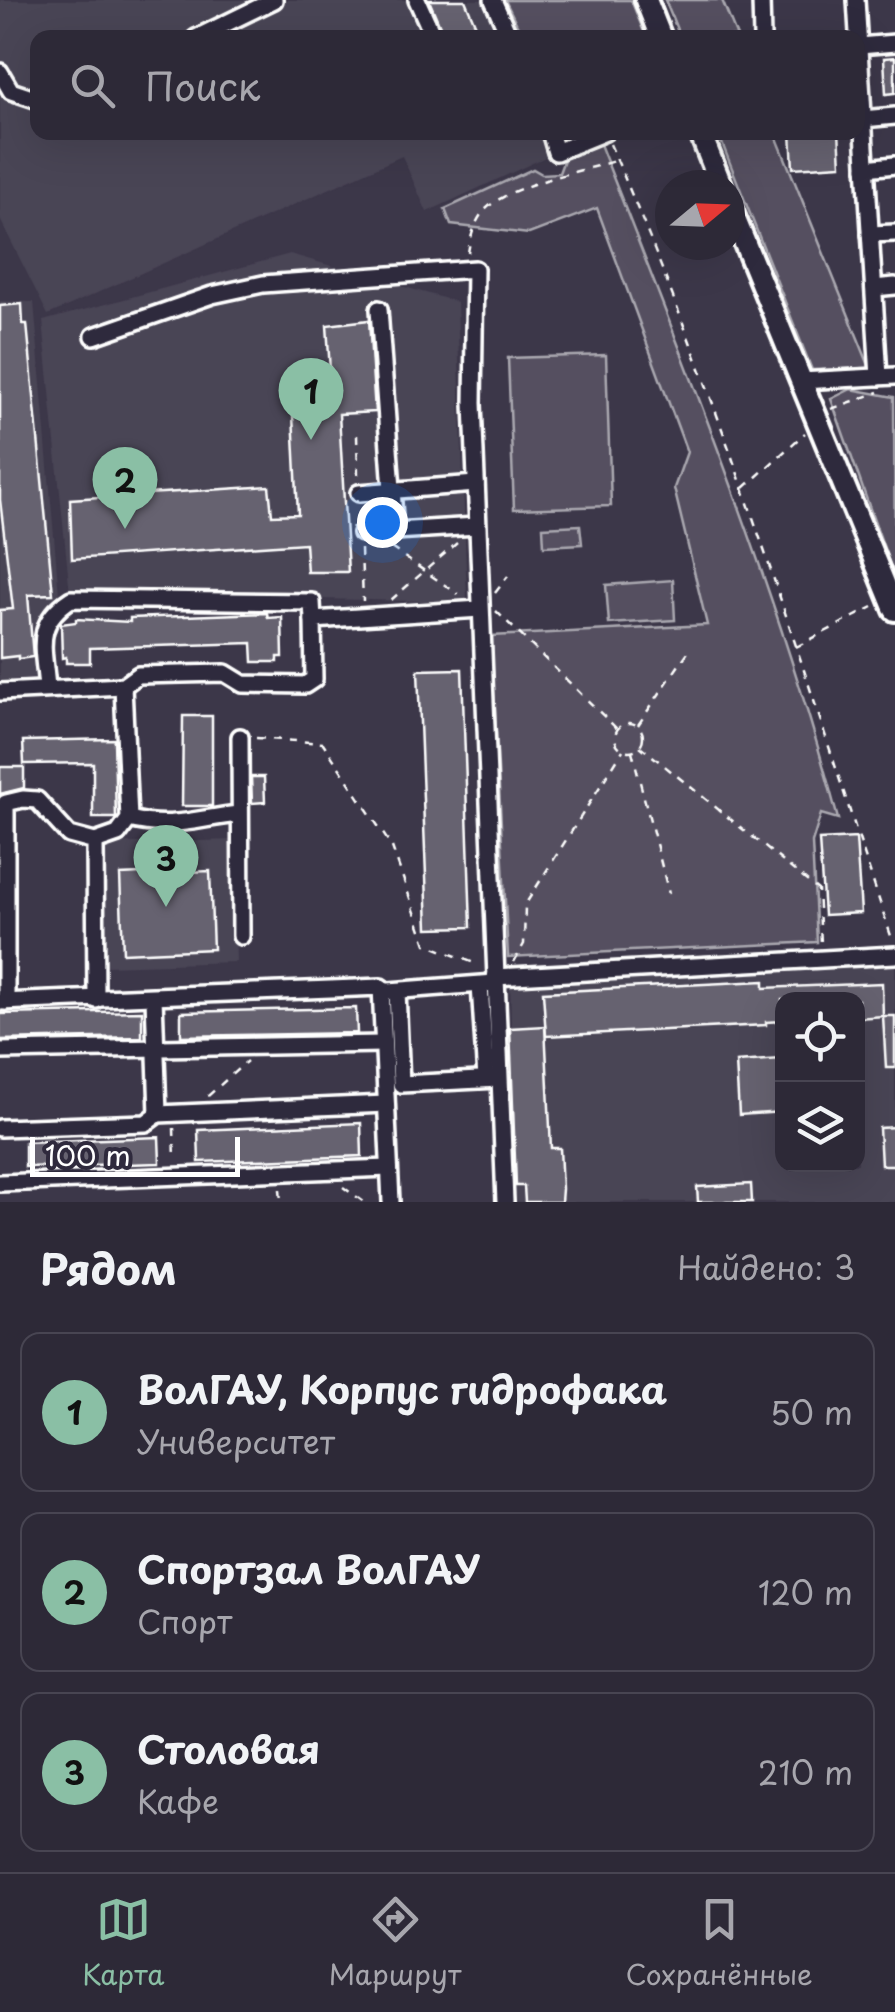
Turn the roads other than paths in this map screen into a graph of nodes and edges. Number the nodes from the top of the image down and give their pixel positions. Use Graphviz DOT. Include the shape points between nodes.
graph roads {
  1 [pos="274,0"];
  2 [pos="418,0"];
  3 [pos="493,0"];
  4 [pos="646,0"];
  5 [pos="761,0"];
  6 [pos="856,0"];
  7 [pos="212,30"];
  8 [pos="431,30"];
  9 [pos="506,30"];
  10 [pos="659,30"];
  11 [pos="762,30"];
  12 [pos="858,30"];
  13 [pos="895,43"];
  14 [pos="865,46"];
  15 [pos="0,72"];
  16 [pos="30,97"];
  17 [pos="895,116"];
  18 [pos="865,119"];
  19 [pos="552,140"];
  20 [pos="585,140"];
  21 [pos="703,140"];
  22 [pos="864,140"];
  23 [pos="895,166"];
  24 [pos="866,168"];
  25 [pos="715,170"];
  26 [pos="895,232"];
  27 [pos="870,234"];
  28 [pos="745,244"];
  29 [pos="895,286"];
  30 [pos="874,288"];
  31 [pos="378,309"];
  32 [pos="94,336"];
  33 [pos="887,376"];
  34 [pos="800,380"];
  35 [pos="476,484"];
  36 [pos="392,491"];
  37 [pos="359,492"];
  38 [pos="477,526"];
  39 [pos="395,531"];
  40 [pos="365,533"];
  41 [pos="485,607"];
  42 [pos="895,610"];
  43 [pos="313,620"];
  44 [pos="123,686"];
  45 [pos="47,688"];
  46 [pos="0,692"];
  47 [pos="240,737"];
  48 [pos="240,814"];
  49 [pos="129,819"];
  50 [pos="95,842"];
  51 [pos="241,936"];
  52 [pos="895,952"];
  53 [pos="494,978"];
  54 [pos="389,992"];
  55 [pos="154,997"];
  56 [pos="96,1000"];
  57 [pos="3,1002"];
  58 [pos="384,1044"];
  59 [pos="156,1049"];
  60 [pos="0,1050"];
  61 [pos="492,1079"];
  62 [pos="386,1104"];
  63 [pos="173,1114"];
  64 [pos="0,1128"];
  65 [pos="389,1168"];
  66 [pos="0,1183"];
  67 [pos="391,1202"];
  68 [pos="505,1202"];
  1 -- 7 [label="street"];
  2 -- 8 [label="street"];
  3 -- 9 [label="street"];
  4 -- 10 [label="main road"];
  5 -- 11 [label="street"];
  6 -- 12 [label="street"];
  13 -- 14 [label="street"];
  15 -- 16 [label="street" via="11,91"];
  17 -- 18 [label="street"];
  19 -- 20 [label="street" via="556,152"];
  21 -- 25 [label="main road"];
  22 -- 24 [label="street"];
  23 -- 24 [label="street"];
  24 -- 27 [label="street"];
  26 -- 27 [label="street"];
  27 -- 30 [label="street"];
  28 -- 34 [label="main road"];
  29 -- 30 [label="street"];
  30 -- 33 [label="street"];
  31 -- 36 [label="street"];
  32 -- 35 [label="street" via="264,284 471,270"];
  33 -- 34 [label="street"];
  34 -- 42 [label="main road"];
  35 -- 36 [label="street"];
  35 -- 38 [label="street"];
  36 -- 37 [label="street"];
  36 -- 39 [label="street"];
  38 -- 39 [label="street"];
  38 -- 41 [label="street"];
  39 -- 40 [label="street"];
  41 -- 43 [label="street"];
  41 -- 53 [label="street"];
  43 -- 44 [label="street" via="314,679 305,685 242,684 225,673 138,676"];
  43 -- 45 [label="street" via="312,602 71,599 52,612 43,630"];
  44 -- 45 [label="street"];
  44 -- 49 [label="street"];
  45 -- 46 [label="street"];
  47 -- 48 [label="street"];
  48 -- 49 [label="street" via="156,826"];
  48 -- 51 [label="street"];
  49 -- 50 [label="street" via="118,834"];
  50 -- 56 [label="street"];
  50 -- 57 [label="street" via="69,835 37,800 6,803"];
  52 -- 53 [label="street"];
  53 -- 54 [label="street"];
  53 -- 61 [label="street"];
  54 -- 55 [label="street" via="381,987"];
  54 -- 58 [label="street"];
  54 -- 61 [label="street" via="401,1084"];
  55 -- 56 [label="street"];
  55 -- 59 [label="street"];
  56 -- 57 [label="street"];
  58 -- 59 [label="street"];
  58 -- 62 [label="street"];
  59 -- 60 [label="street"];
  59 -- 63 [label="street"];
  61 -- 68 [label="street"];
  62 -- 63 [label="street"];
  62 -- 65 [label="street"];
  63 -- 64 [label="street" via="146,1123"];
  65 -- 66 [label="street"];
  65 -- 67 [label="street"];
}
